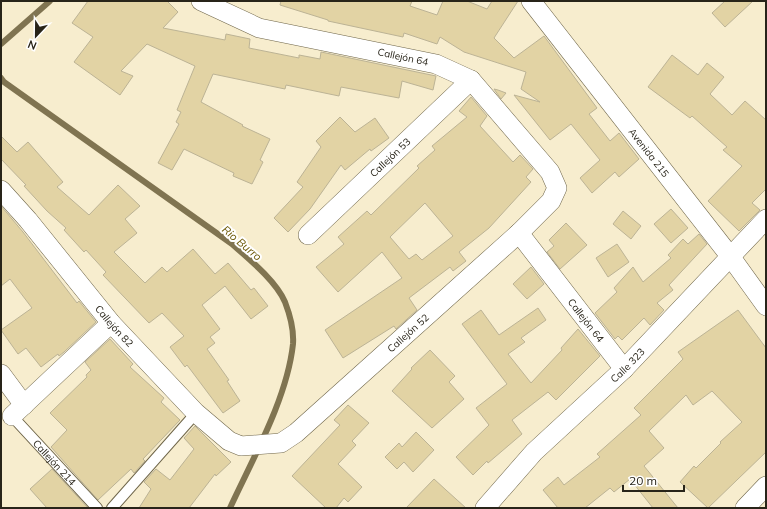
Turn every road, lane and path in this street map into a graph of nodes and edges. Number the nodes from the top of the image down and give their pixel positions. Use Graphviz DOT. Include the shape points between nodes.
graph roads {
  1 [pos="201,1"];
  2 [pos="531,1"];
  3 [pos="471,80"];
  4 [pos="557,188"];
  5 [pos="1,190"];
  6 [pos="766,219"];
  7 [pos="519,233"];
  8 [pos="308,235"];
  9 [pos="730,256"];
  10 [pos="766,306"];
  11 [pos="111,323"];
  12 [pos="624,369"];
  13 [pos="1,374"];
  14 [pos="18,411"];
  15 [pos="196,413"];
  16 [pos="241,446"];
  17 [pos="97,508"];
  18 [pos="112,508"];
  19 [pos="485,508"];
  1 -- 3 [label="street, Callejón 64" via="259,28 436,64"];
  2 -- 9 [label="street, Avenida 215"];
  3 -- 4 [label="street, Callejón 64" via="550,172"];
  3 -- 8 [label="street, Callejón 53"];
  4 -- 7 [label="street, Callejón 52" via="551,201"];
  5 -- 11 [label="street, Callejón 82"];
  6 -- 9 [label="street, Calle 323"];
  7 -- 12 [label="street, Callejón 64"];
  7 -- 16 [label="street, Callejón 52" via="296,433 281,443"];
  9 -- 10 [label="street, Avenida 215"];
  9 -- 12 [label="street, Calle 323"];
  11 -- 14 [label="street"];
  11 -- 15 [label="street, Callejón 82"];
  12 -- 19 [label="street, Calle 323" via="534,452"];
  13 -- 14 [label="street, Callejón 214"];
  14 -- 17 [label="lane, Callejón 214"];
  15 -- 16 [label="street, Callejón 82" via="229,442"];
  15 -- 18 [label="lane"];
}
